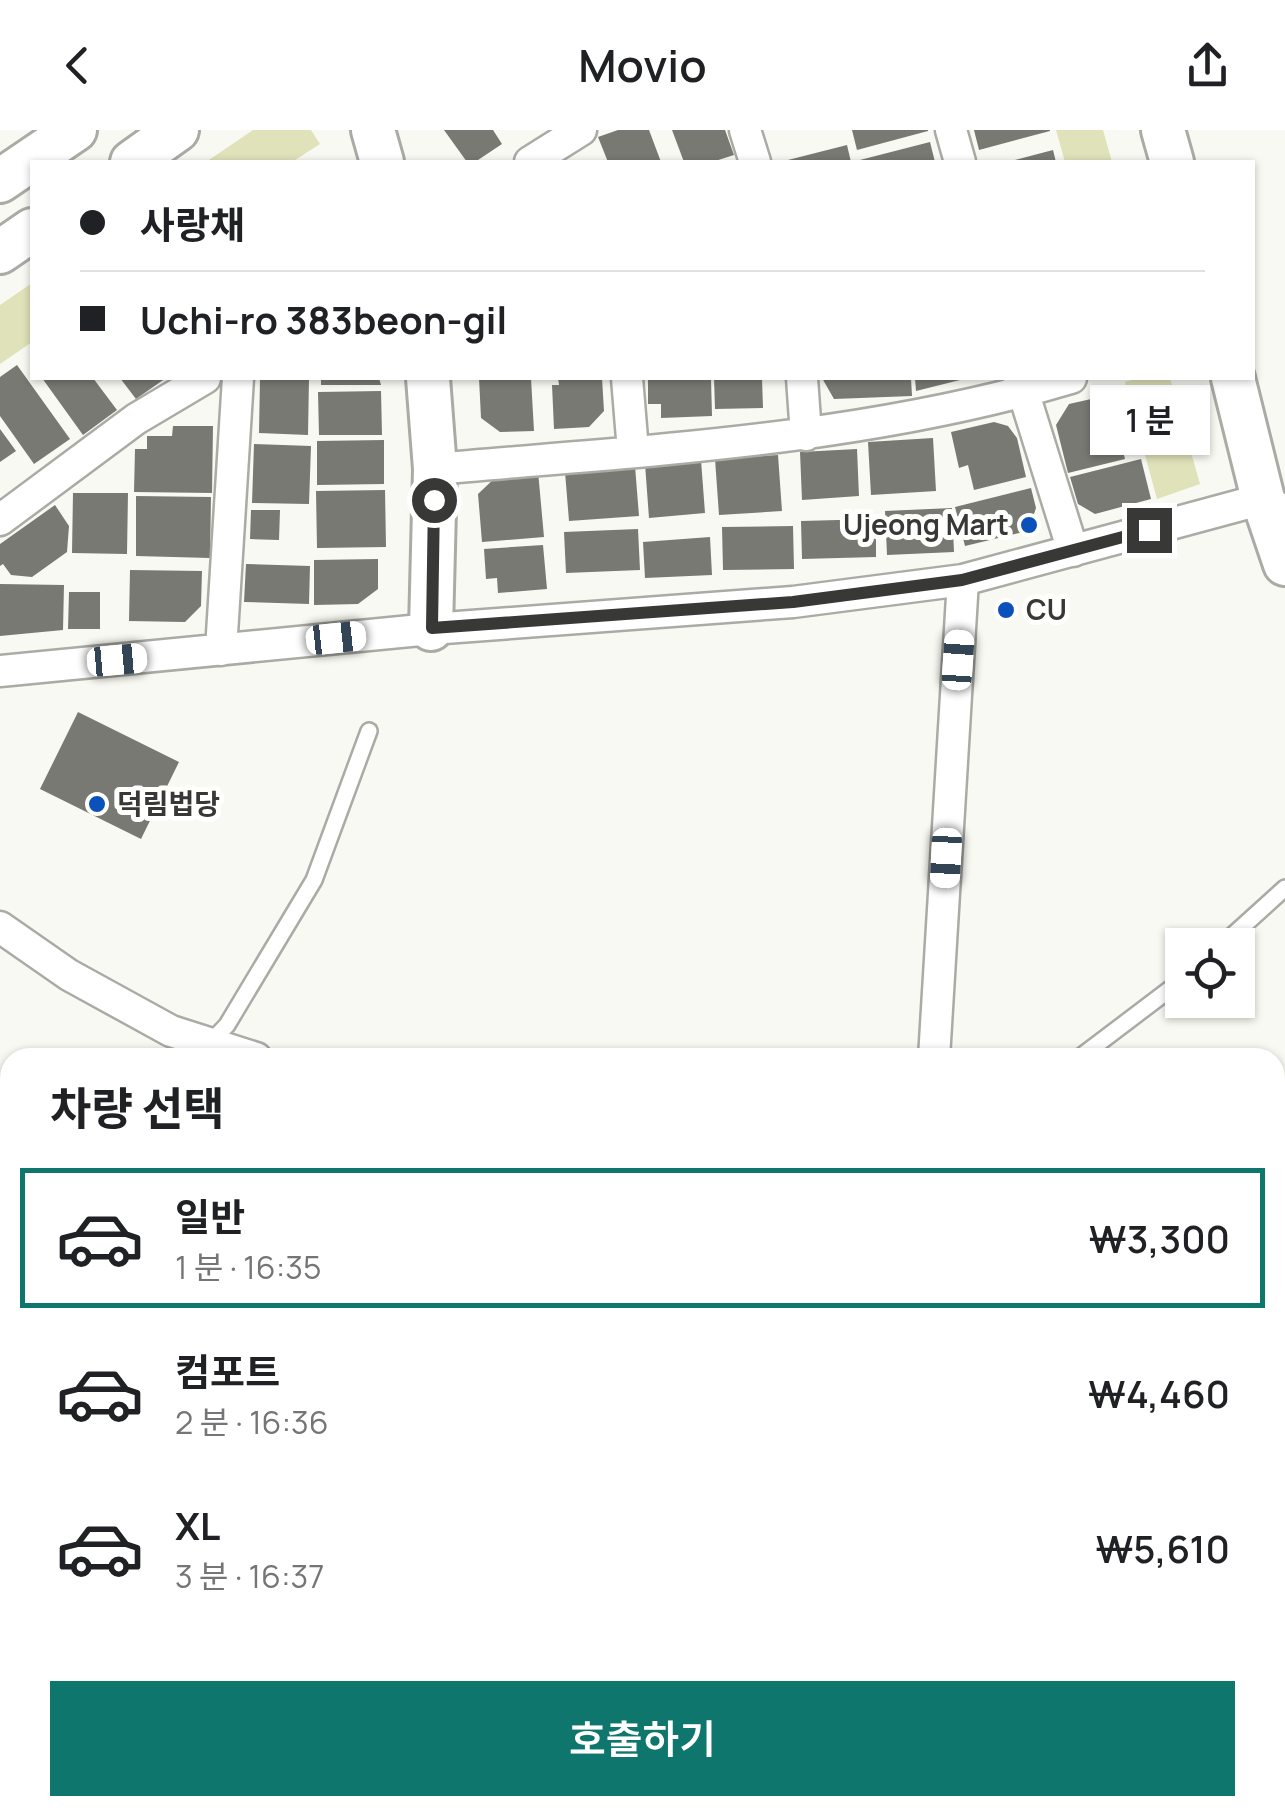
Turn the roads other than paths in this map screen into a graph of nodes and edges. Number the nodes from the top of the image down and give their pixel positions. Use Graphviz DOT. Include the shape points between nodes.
graph roads {
  1 [pos="75,130"];
  2 [pos="177,130"];
  3 [pos="372,130"];
  4 [pos="744,130"];
  5 [pos="951,130"];
  6 [pos="1163,130"];
  7 [pos="579,142"];
  8 [pos="32,160"];
  9 [pos="135,160"];
  10 [pos="381,160"];
  11 [pos="535,160"];
  12 [pos="754,160"];
  13 [pos="959,160"];
  14 [pos="1171,160"];
  15 [pos="30,161"];
  16 [pos="0,182"];
  17 [pos="30,231"];
  18 [pos="0,252"];
  19 [pos="202,380"];
  20 [pos="238,380"];
  21 [pos="428,380"];
  22 [pos="627,380"];
  23 [pos="802,380"];
  24 [pos="1057,380"];
  25 [pos="1234,380"];
  26 [pos="1022,385"];
  27 [pos="806,434"];
  28 [pos="633,451"];
  29 [pos="435,468"];
  30 [pos="1274,505"];
  31 [pos="0,520"];
  32 [pos="1073,551"];
  33 [pos="1285,564"];
  34 [pos="962,580"];
  35 [pos="432,628"];
  36 [pos="221,650"];
  37 [pos="0,670"];
  38 [pos="369,731"];
  39 [pos="1285,888"];
  40 [pos="0,927"];
  41 [pos="1241,928"];
  42 [pos="1165,993"];
  43 [pos="210,1043"];
  44 [pos="166,1044"];
  45 [pos="225,1048"];
  46 [pos="935,1048"];
  47 [pos="1091,1048"];
  1 -- 8 [label="street"];
  2 -- 9 [label="street"];
  3 -- 10 [label="street"];
  4 -- 12 [label="street"];
  5 -- 13 [label="street"];
  6 -- 14 [label="street"];
  7 -- 11 [label="street"];
  15 -- 16 [label="street"];
  17 -- 18 [label="street"];
  19 -- 31 [label="street" via="136,419"];
  20 -- 36 [label="street"];
  21 -- 29 [label="street"];
  22 -- 28 [label="street"];
  23 -- 27 [label="street"];
  24 -- 26 [label="street"];
  25 -- 30 [label="street"];
  26 -- 27 [label="street" via="918,418"];
  26 -- 32 [label="street"];
  27 -- 28 [label="street"];
  28 -- 29 [label="street"];
  29 -- 35 [label="street"];
  30 -- 32 [label="street"];
  30 -- 33 [label="street"];
  32 -- 34 [label="street"];
  34 -- 35 [label="street" via="793,602"];
  34 -- 46 [label="street"];
  35 -- 36 [label="street"];
  36 -- 37 [label="street"];
  38 -- 43 [label="lane" via="314,880 228,1025"];
  39 -- 41 [label="lane"];
  40 -- 44 [label="street"];
  42 -- 47 [label="lane"];
  43 -- 44 [label="street"];
  43 -- 45 [label="street"];
}
